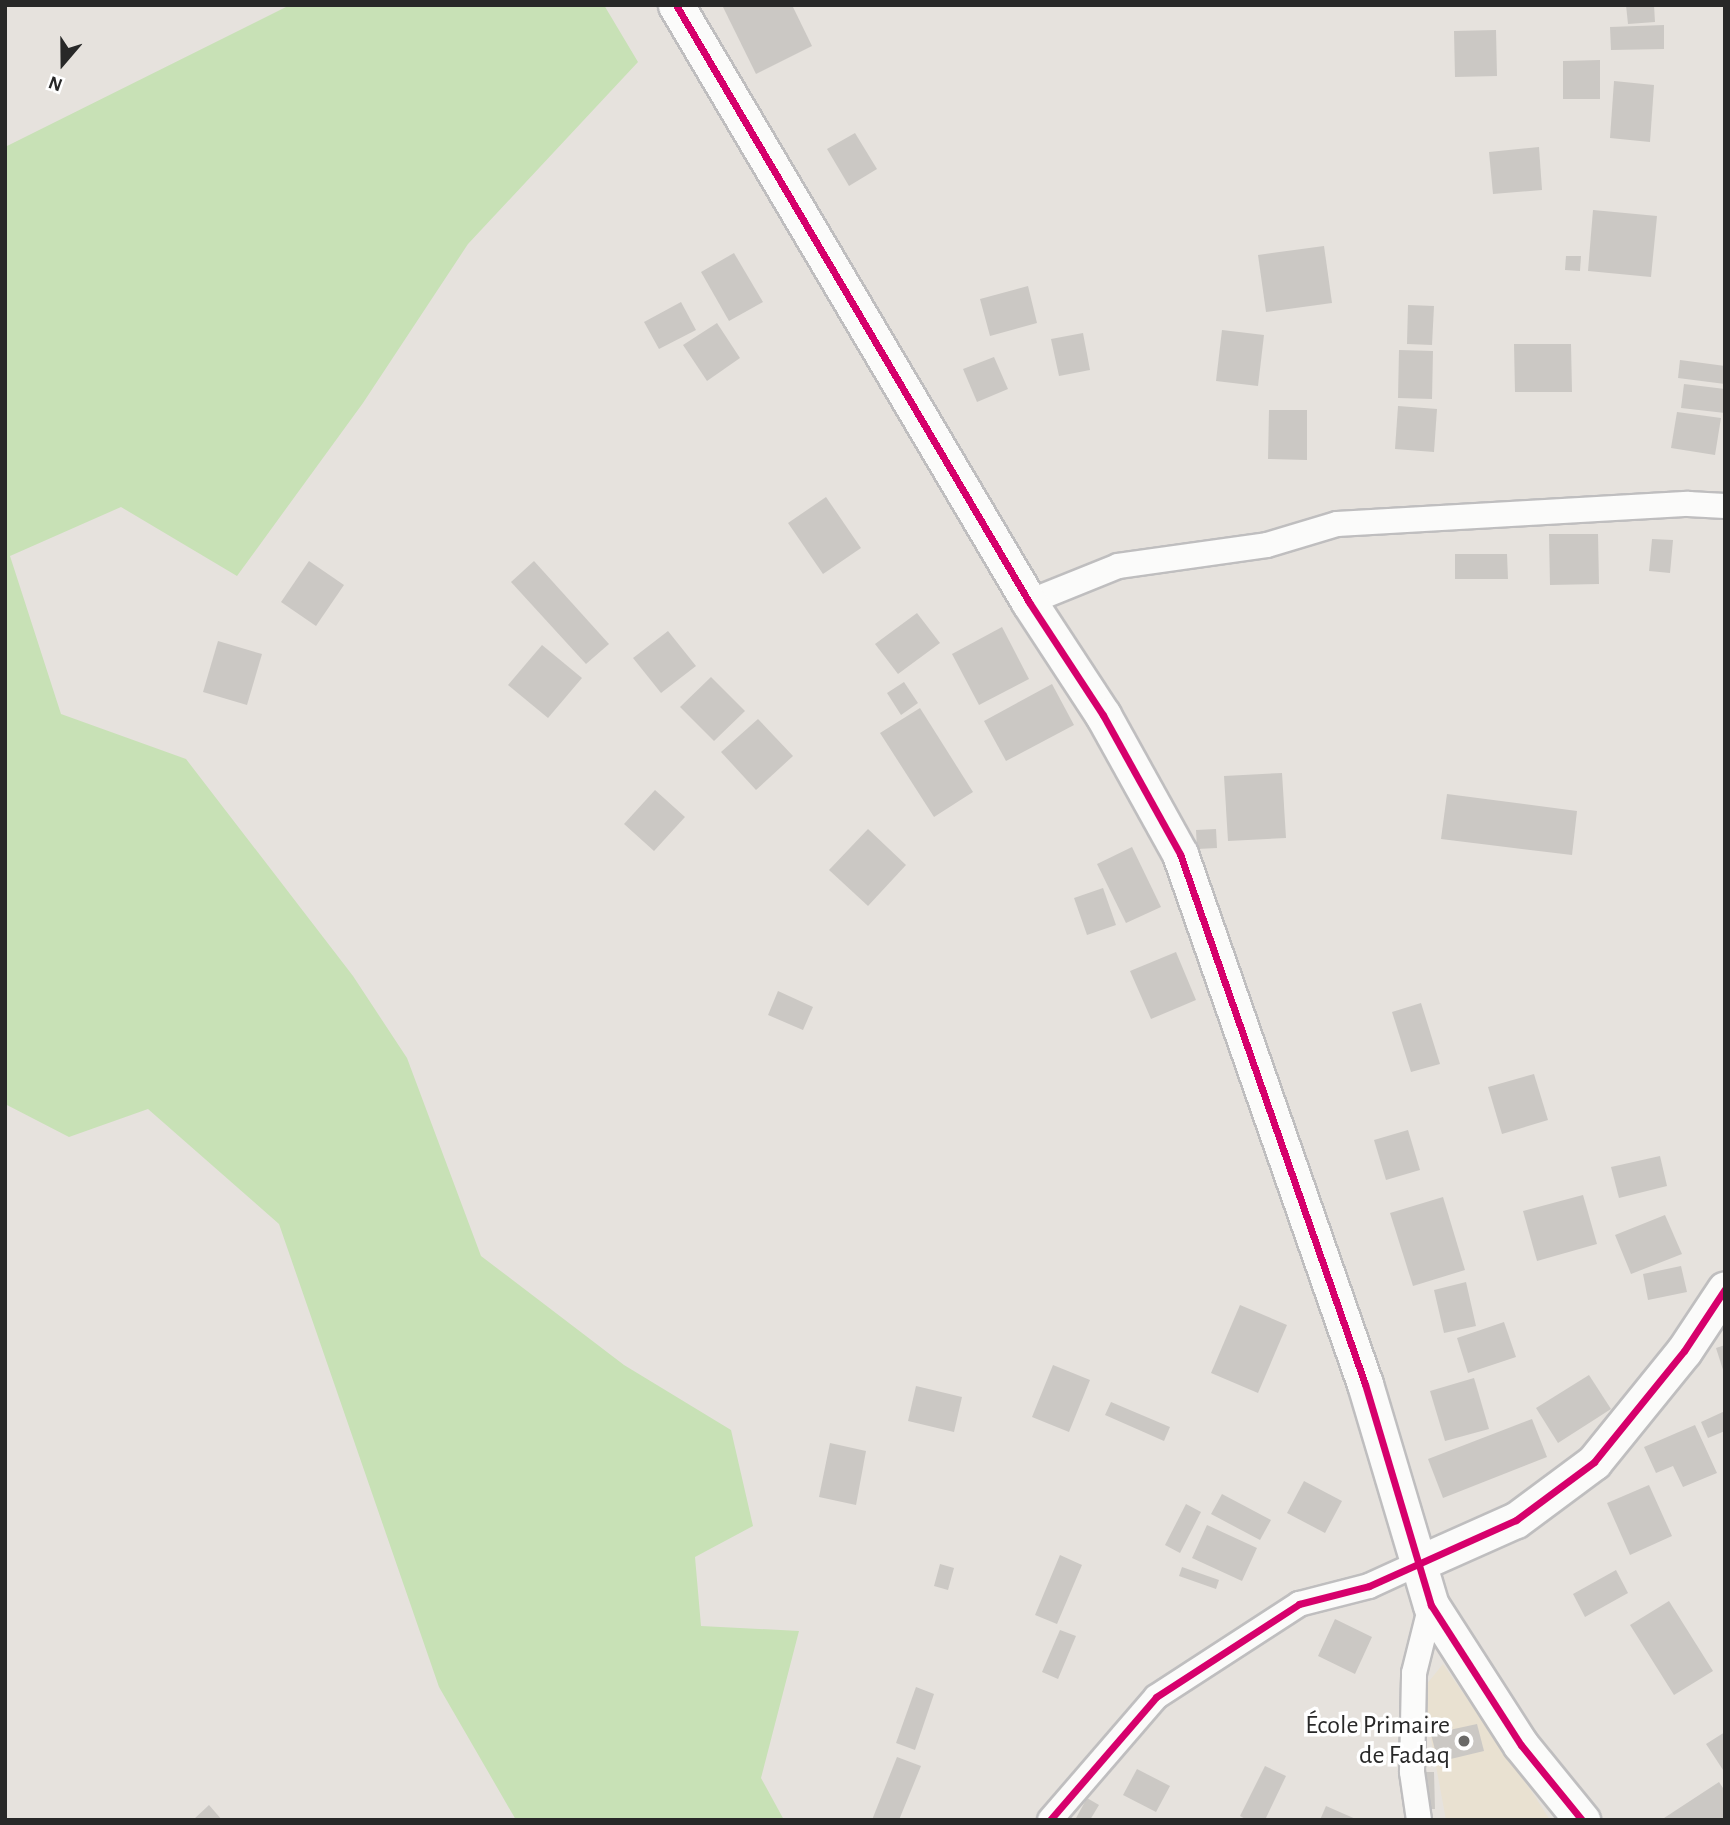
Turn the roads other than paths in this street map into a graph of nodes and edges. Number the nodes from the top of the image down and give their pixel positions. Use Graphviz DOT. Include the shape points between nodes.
graph roads {
  1 [pos="676,5"];
  2 [pos="1725,506"];
  3 [pos="1029,602"];
  4 [pos="1725,1289"];
  5 [pos="1417,1564"];
  6 [pos="1431,1605"];
  7 [pos="1050,1820"];
  8 [pos="1419,1820"];
  9 [pos="1582,1820"];
  1 -- 3 [label="street"];
  2 -- 3 [label="street" via="1688,504 1337,524 1267,545 1118,566"];
  3 -- 5 [label="street" via="1103,715 1180,854 1364,1384"];
  4 -- 5 [label="street" via="1684,1351 1594,1462 1516,1520"];
  5 -- 6 [label="street"];
  5 -- 7 [label="street" via="1369,1586 1299,1604 1156,1697"];
  6 -- 8 [label="street" via="1414,1673 1412,1772"];
  6 -- 9 [label="street" via="1521,1745"];
}
